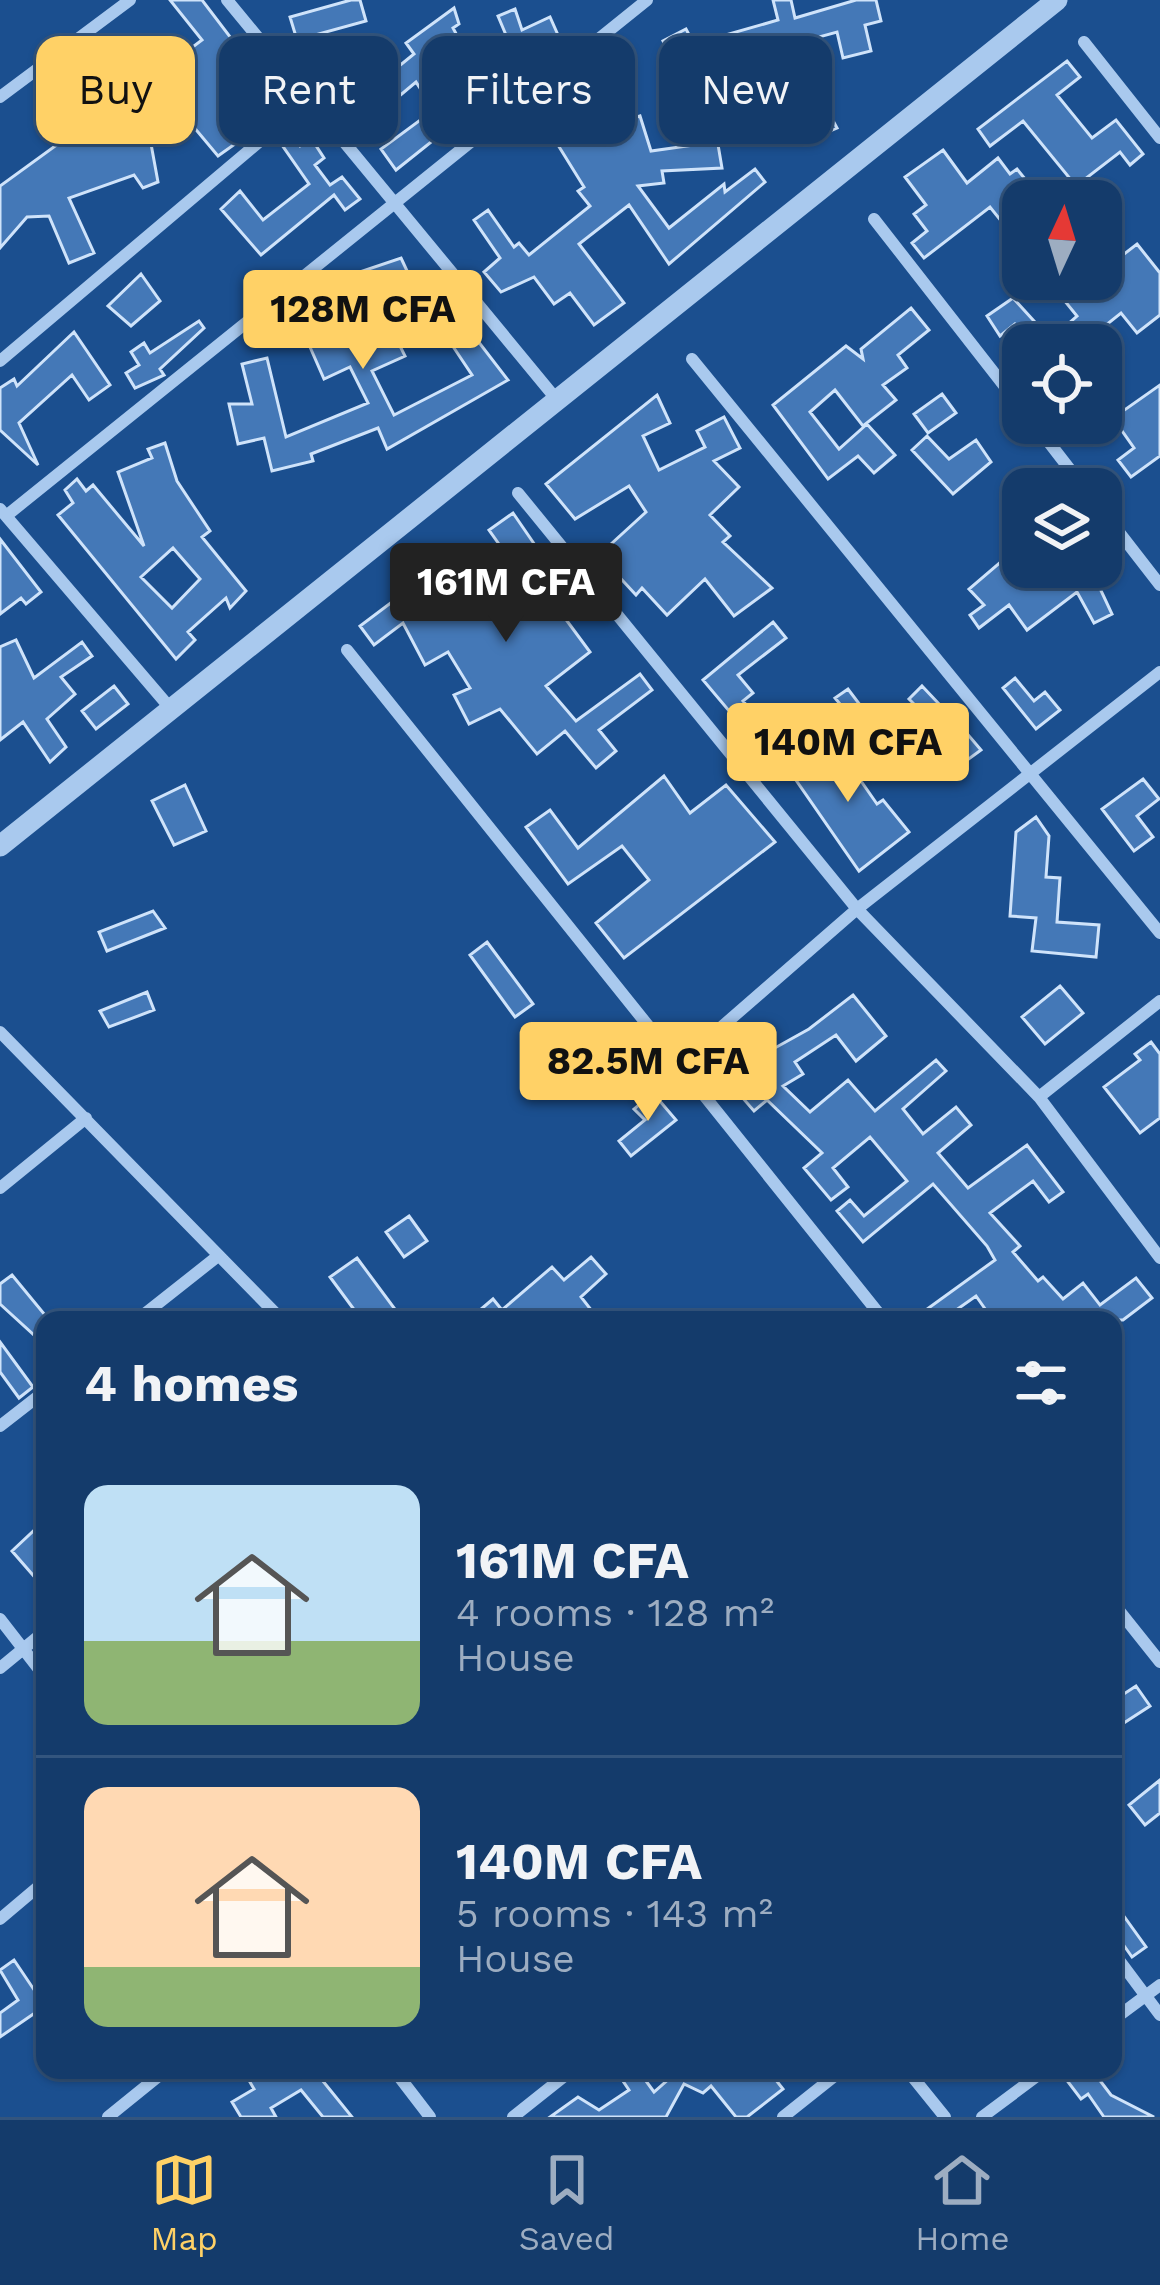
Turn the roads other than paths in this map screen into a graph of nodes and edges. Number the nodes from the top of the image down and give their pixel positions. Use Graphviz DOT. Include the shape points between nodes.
graph roads {
  1 [pos="130,0"];
  2 [pos="226,0"];
  3 [pos="646,0"];
  4 [pos="1049,4"];
  5 [pos="257,36"];
  6 [pos="1084,42"];
  7 [pos="0,98"];
  8 [pos="1160,138"];
  9 [pos="257,144"];
  10 [pos="347,144"];
  11 [pos="395,204"];
  12 [pos="874,219"];
  13 [pos="692,359"];
  14 [pos="0,361"];
  15 [pos="1002,383"];
  16 [pos="557,400"];
  17 [pos="1050,444"];
  18 [pos="1069,468"];
  19 [pos="518,493"];
  20 [pos="3,513"];
  21 [pos="1122,536"];
  22 [pos="1160,585"];
  23 [pos="347,650"];
  24 [pos="1160,672"];
  25 [pos="170,709"];
  26 [pos="1033,773"];
  27 [pos="0,846"];
  28 [pos="857,909"];
  29 [pos="1160,933"];
  30 [pos="1160,1000"];
  31 [pos="0,1032"];
  32 [pos="679,1064"];
  33 [pos="1039,1097"];
  34 [pos="86,1118"];
  35 [pos="0,1188"];
  36 [pos="218,1256"];
  37 [pos="1160,1258"];
  38 [pos="148,1311"];
  39 [pos="273,1311"];
  40 [pos="877,1311"];
  41 [pos="36,1398"];
  42 [pos="0,1426"];
  43 [pos="1122,1614"];
  44 [pos="0,1619"];
  45 [pos="36,1639"];
  46 [pos="25,1648"];
  47 [pos="1160,1662"];
  48 [pos="36,1664"];
  49 [pos="0,1668"];
  50 [pos="36,1889"];
  51 [pos="0,1919"];
  52 [pos="1122,1964"];
  53 [pos="1160,1985"];
  54 [pos="1146,1995"];
  55 [pos="1122,2013"];
  56 [pos="1160,2014"];
  57 [pos="155,2079"];
  58 [pos="401,2079"];
  59 [pos="561,2079"];
  60 [pos="831,2079"];
  61 [pos="915,2079"];
  62 [pos="1034,2079"];
  63 [pos="108,2117"];
  64 [pos="430,2117"];
  65 [pos="513,2117"];
  66 [pos="784,2117"];
  67 [pos="945,2117"];
  68 [pos="982,2117"];
  1 -- 7 [label="street"];
  2 -- 5 [label="street"];
  3 -- 11 [label="street"];
  4 -- 16 [label="street"];
  6 -- 8 [label="street"];
  9 -- 14 [label="street"];
  10 -- 11 [label="street"];
  11 -- 16 [label="street"];
  11 -- 20 [label="street"];
  12 -- 15 [label="street"];
  13 -- 26 [label="street"];
  16 -- 25 [label="street"];
  17 -- 18 [label="street"];
  19 -- 28 [label="street"];
  20 -- 25 [label="street"];
  21 -- 22 [label="street"];
  23 -- 32 [label="street"];
  24 -- 26 [label="street"];
  25 -- 27 [label="street"];
  26 -- 28 [label="street"];
  26 -- 29 [label="street"];
  28 -- 32 [label="street"];
  28 -- 33 [label="street"];
  30 -- 33 [label="street"];
  31 -- 34 [label="street"];
  32 -- 40 [label="street"];
  33 -- 37 [label="street"];
  34 -- 35 [label="street"];
  34 -- 36 [label="street"];
  36 -- 38 [label="street"];
  36 -- 39 [label="street"];
  41 -- 42 [label="street"];
  43 -- 47 [label="street"];
  44 -- 46 [label="street"];
  45 -- 46 [label="street"];
  46 -- 48 [label="street"];
  46 -- 49 [label="street"];
  50 -- 51 [label="street"];
  52 -- 54 [label="street"];
  53 -- 54 [label="street"];
  54 -- 55 [label="street"];
  54 -- 56 [label="street"];
  57 -- 63 [label="street"];
  58 -- 64 [label="street"];
  59 -- 65 [label="street"];
  60 -- 66 [label="street"];
  61 -- 67 [label="street"];
  62 -- 68 [label="street"];
}
